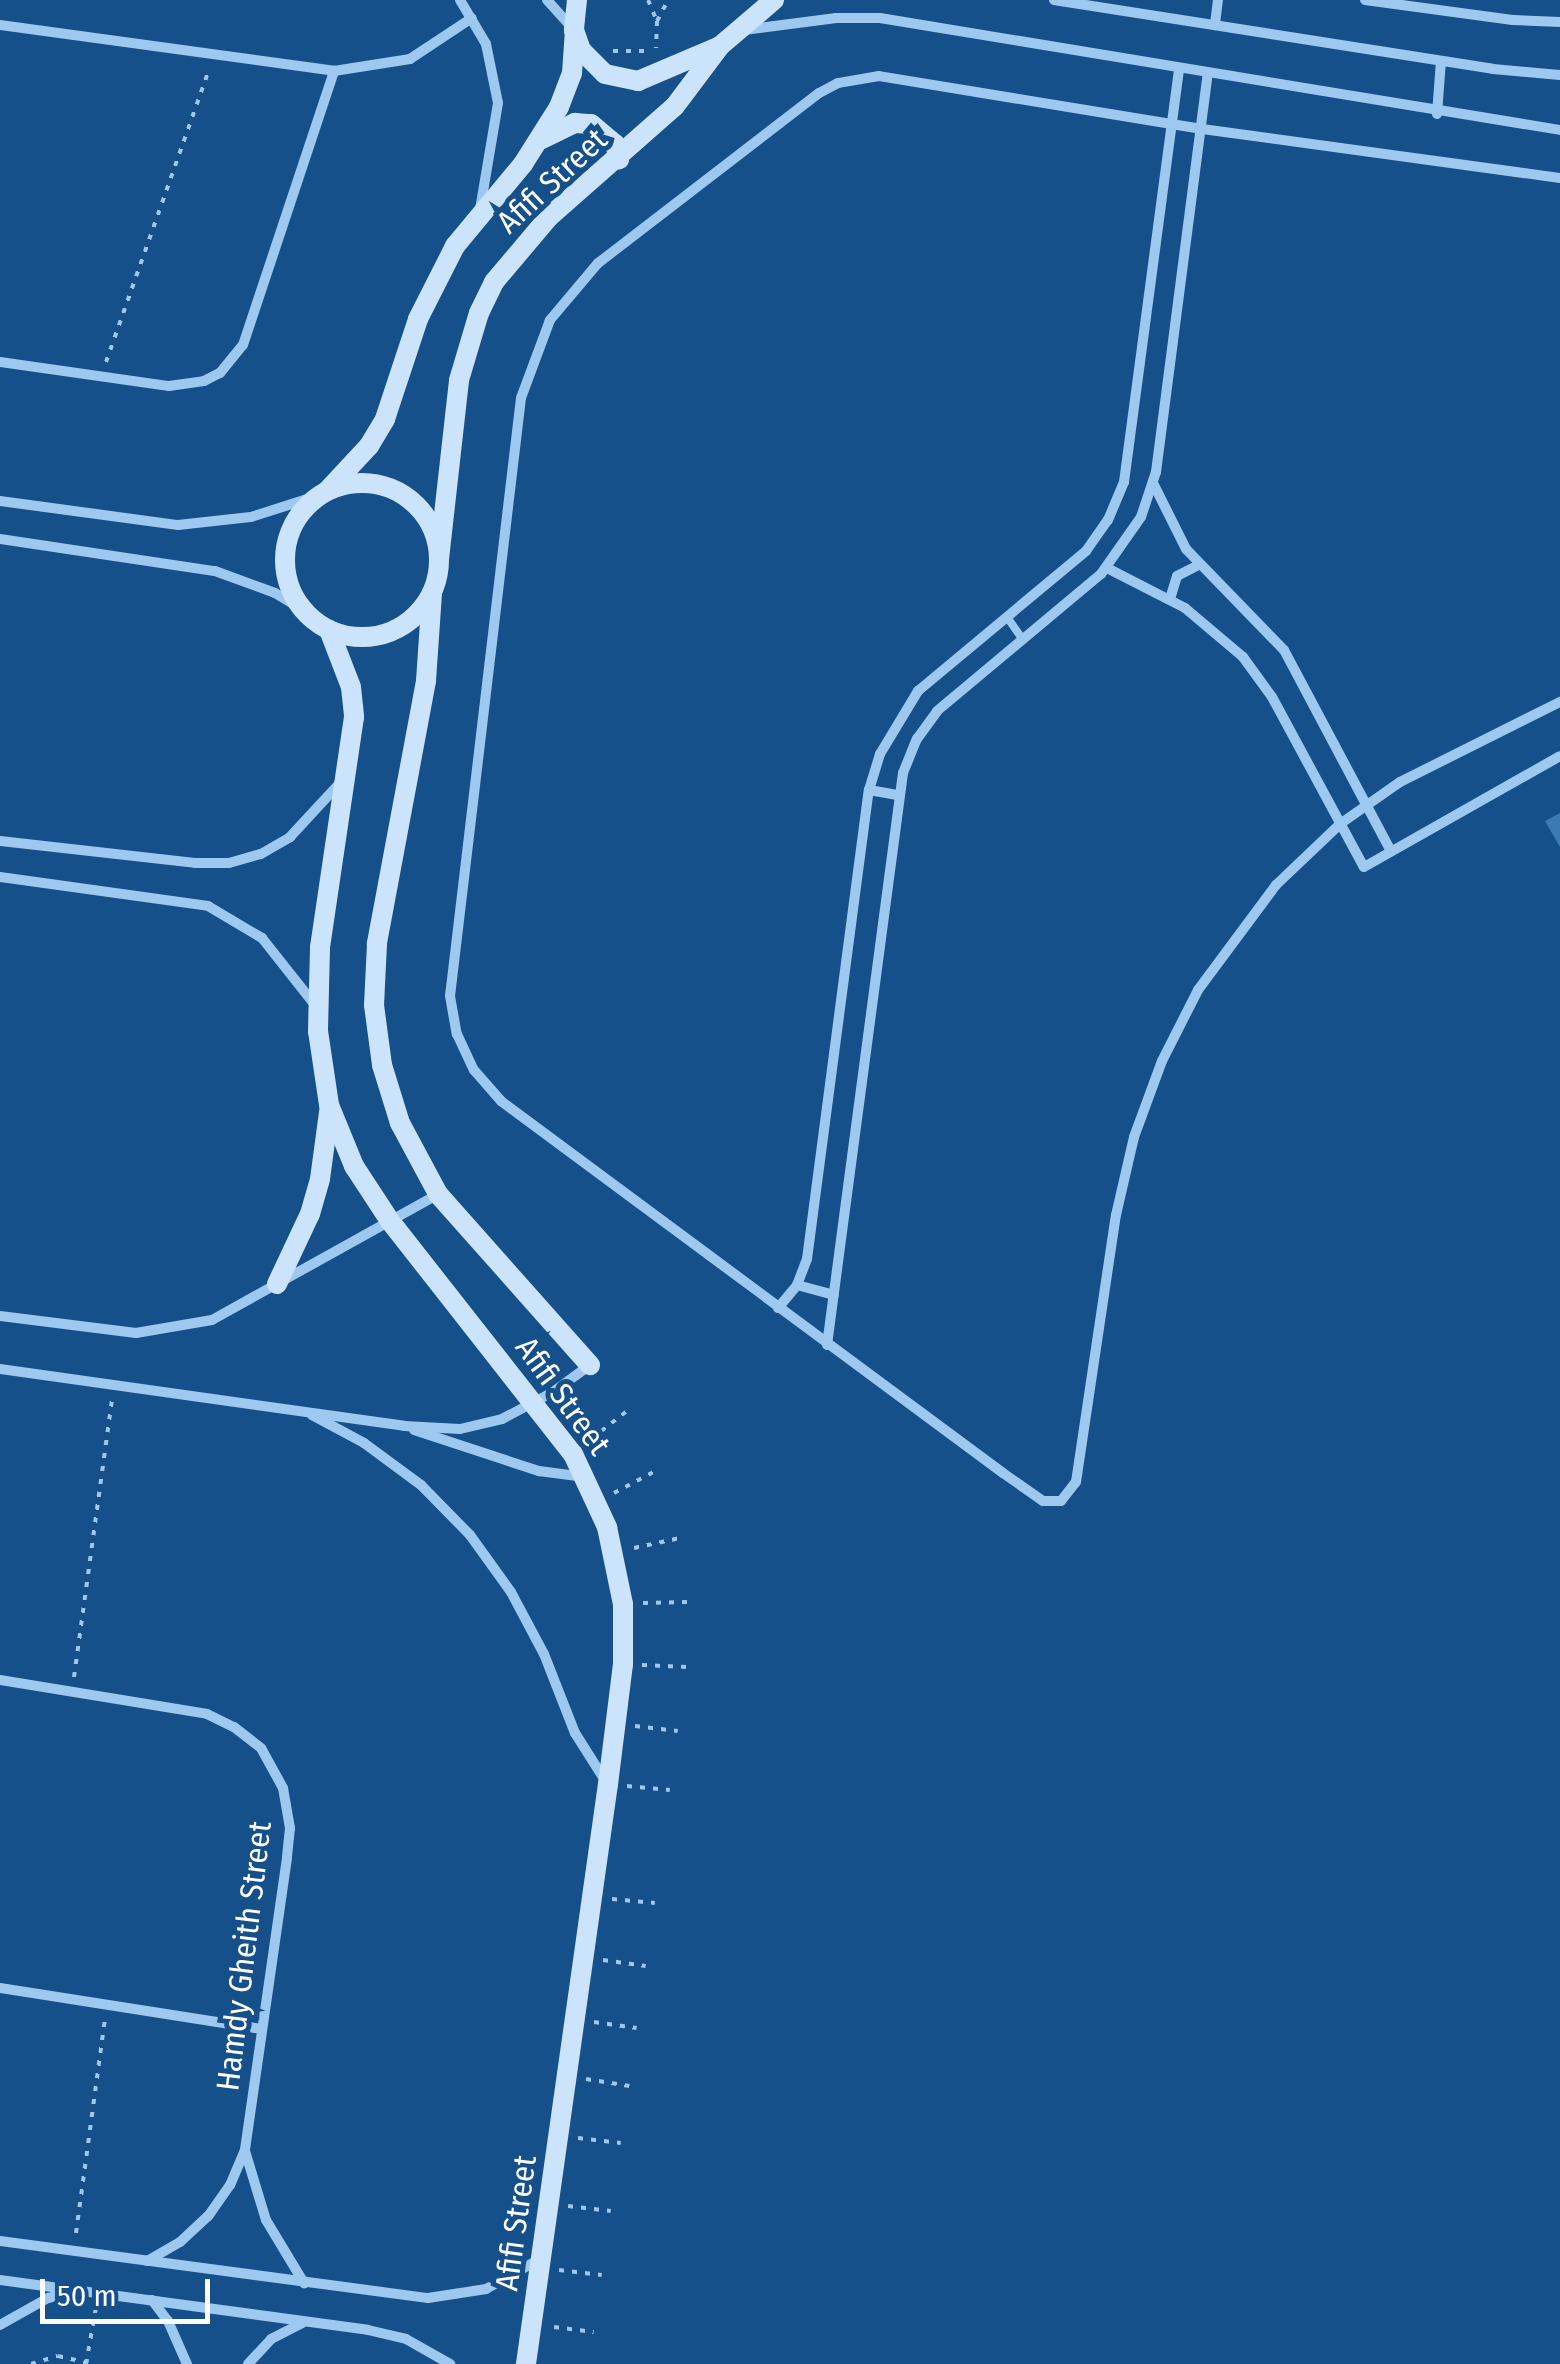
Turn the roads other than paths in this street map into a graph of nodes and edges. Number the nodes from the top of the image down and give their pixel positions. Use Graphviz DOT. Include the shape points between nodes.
graph roads {
  1 [pos="460,0"];
  2 [pos="547,0"];
  3 [pos="577,0"];
  4 [pos="774,0"];
  5 [pos="1054,0"];
  6 [pos="1218,0"];
  7 [pos="1365,0"];
  8 [pos="1443,5"];
  9 [pos="472,18"];
  10 [pos="1560,22"];
  11 [pos="1215,24"];
  12 [pos="0,25"];
  13 [pos="743,30"];
  14 [pos="574,32"];
  15 [pos="720,46"];
  16 [pos="1442,61"];
  17 [pos="1179,69"];
  18 [pos="334,71"];
  19 [pos="1208,74"];
  20 [pos="1560,75"];
  21 [pos="1437,114"];
  22 [pos="1172,124"];
  23 [pos="1202,129"];
  24 [pos="1560,130"];
  25 [pos="542,138"];
  26 [pos="619,159"];
  27 [pos="1560,178"];
  28 [pos="479,213"];
  29 [pos="0,362"];
  30 [pos="1153,482"];
  31 [pos="324,493"];
  32 [pos="0,501"];
  33 [pos="0,538"];
  34 [pos="439,559"];
  35 [pos="1199,565"];
  36 [pos="1107,568"];
  37 [pos="432,593"];
  38 [pos="1170,599"];
  39 [pos="302,610"];
  40 [pos="1007,617"];
  41 [pos="329,630"];
  42 [pos="1023,640"];
  43 [pos="1560,702"];
  44 [pos="1560,756"];
  45 [pos="346,776"];
  46 [pos="869,790"];
  47 [pos="898,794"];
  48 [pos="1366,804"];
  49 [pos="1340,824"];
  50 [pos="0,841"];
  51 [pos="1392,851"];
  52 [pos="0,877"];
  53 [pos="317,1009"];
  54 [pos="329,1105"];
  55 [pos="438,1194"];
  56 [pos="390,1221"];
  57 [pos="276,1284"];
  58 [pos="796,1285"];
  59 [pos="834,1295"];
  60 [pos="778,1308"];
  61 [pos="0,1316"];
  62 [pos="827,1345"];
  63 [pos="590,1365"];
  64 [pos="0,1370"];
  65 [pos="534,1402"];
  66 [pos="302,1410"];
  67 [pos="404,1426"];
  68 [pos="586,1478"];
  69 [pos="0,1680"];
  70 [pos="608,1784"];
  71 [pos="0,1988"];
  72 [pos="262,2028"];
  73 [pos="245,2150"];
  74 [pos="0,2241"];
  75 [pos="146,2261"];
  76 [pos="540,2264"];
  77 [pos="0,2280"];
  78 [pos="304,2283"];
  79 [pos="83,2291"];
  80 [pos="152,2300"];
  81 [pos="305,2321"];
  82 [pos="0,2325"];
  83 [pos="186,2364"];
  84 [pos="248,2364"];
  85 [pos="450,2364"];
  86 [pos="526,2364"];
  1 -- 9 [label="street"];
  2 -- 14 [label="street"];
  3 -- 14 [label="street, Afifi Street"];
  4 -- 13 [label="street"];
  5 -- 11 [label="street"];
  6 -- 11 [label="street"];
  7 -- 8 [label="street"];
  8 -- 10 [label="street"];
  9 -- 18 [label="street" via="410,59"];
  9 -- 28 [label="street" via="498,103"];
  11 -- 16 [label="street"];
  12 -- 18 [label="street"];
  13 -- 15 [label="street"];
  13 -- 17 [label="street" via="880,18"];
  14 -- 15 [label="street" via="581,50 605,74 622,80 650,77"];
  14 -- 25 [label="street, Afifi Street" via="572,73"];
  15 -- 26 [label="street, Afifi Street" via="676,106"];
  16 -- 20 [label="street"];
  16 -- 21 [label="street"];
  17 -- 19 [label="street"];
  17 -- 22 [label="street"];
  18 -- 29 [label="street" via="233,360 204,382 186,386"];
  19 -- 21 [label="street"];
  19 -- 23 [label="street"];
  21 -- 24 [label="street"];
  22 -- 23 [label="street"];
  22 -- 40 [label="street" via="1124,482 1086,551"];
  22 -- 60 [label="street" via="900,78 838,83 598,263 550,320 528,371 450,996 457,1034 474,1070 501,1100"];
  23 -- 27 [label="street"];
  23 -- 30 [label="street"];
  25 -- 26 [label="street" via="575,123 591,124 615,144"];
  25 -- 28 [label="street, Afifi Street"];
  26 -- 34 [label="street, Afifi Street" via="519,247 478,313 459,380"];
  28 -- 31 [label="street, Afifi Street" via="434,282 385,420"];
  30 -- 35 [label="street" via="1172,527"];
  30 -- 36 [label="street" via="1136,528"];
  31 -- 32 [label="street" via="250,517 178,525"];
  31 -- 34 [label="street" via="360,483 394,490 431,526"];
  31 -- 39 [label="street" via="295,522 284,557"];
  33 -- 39 [label="street" via="215,571"];
  34 -- 37 [label="street"];
  35 -- 38 [label="street" via="1177,576"];
  35 -- 48 [label="street" via="1284,650"];
  36 -- 38 [label="street"];
  36 -- 42 [label="street"];
  37 -- 41 [label="street" via="411,620 380,636"];
  37 -- 55 [label="street, Afifi Street" via="426,681 376,944 374,1004 382,1065 400,1123"];
  38 -- 49 [label="street" via="1226,639 1258,676"];
  39 -- 41 [label="street"];
  40 -- 42 [label="lane"];
  40 -- 46 [label="street" via="918,692 889,735"];
  41 -- 45 [label="street, Afifi Street" via="354,717"];
  42 -- 47 [label="street" via="937,710 910,754"];
  43 -- 48 [label="street"];
  44 -- 51 [label="street"];
  45 -- 50 [label="street" via="290,837 229,862"];
  45 -- 53 [label="street, Afifi Street" via="325,890"];
  46 -- 47 [label="street"];
  46 -- 58 [label="street" via="809,1247"];
  47 -- 59 [label="street"];
  48 -- 49 [label="street"];
  48 -- 51 [label="street"];
  49 -- 51 [label="street" via="1364,867"];
  49 -- 62 [label="street" via="1276,885 1220,956 1162,1062 1124,1175 1076,1482 1068,1497 1052,1503 1036,1496"];
  52 -- 53 [label="street" via="208,906 262,938"];
  53 -- 54 [label="street, Afifi Street"];
  54 -- 56 [label="street, Afifi Street" via="354,1166"];
  54 -- 57 [label="street" via="320,1179"];
  55 -- 56 [label="street"];
  55 -- 63 [label="street, Afifi Street"];
  56 -- 57 [label="street"];
  56 -- 65 [label="street, Afifi Street"];
  57 -- 61 [label="street" via="212,1320 174,1330 136,1333"];
  58 -- 59 [label="street"];
  58 -- 60 [label="street"];
  59 -- 62 [label="street"];
  60 -- 62 [label="street"];
  63 -- 65 [label="street"];
  64 -- 66 [label="street"];
  65 -- 67 [label="street" via="480,1426"];
  65 -- 68 [label="street, Afifi Street"];
  66 -- 67 [label="street"];
  66 -- 70 [label="street" via="406,1475 470,1535 512,1592 575,1733"];
  67 -- 68 [label="street" via="539,1472"];
  68 -- 70 [label="street, Afifi Street" via="614,1552 623,1604"];
  69 -- 72 [label="street, Hamdy Gheith Street" via="207,1714 260,1748 283,1788 289,1842"];
  70 -- 76 [label="street, Afifi Street"];
  71 -- 72 [label="street"];
  72 -- 73 [label="street, Hamdy Gheith Street"];
  73 -- 75 [label="street, Hamdy Gheith Street" via="208,2216"];
  73 -- 78 [label="street, Hamdy Gheith Street" via="266,2220"];
  74 -- 75 [label="street"];
  75 -- 78 [label="street"];
  76 -- 78 [label="street" via="459,2296"];
  76 -- 86 [label="street, Afifi Street"];
  77 -- 79 [label="street"];
  79 -- 80 [label="street"];
  79 -- 82 [label="street" via="48,2298"];
  80 -- 81 [label="street"];
  80 -- 83 [label="street"];
  81 -- 84 [label="street" via="271,2339"];
  81 -- 85 [label="street" via="406,2339"];
}
